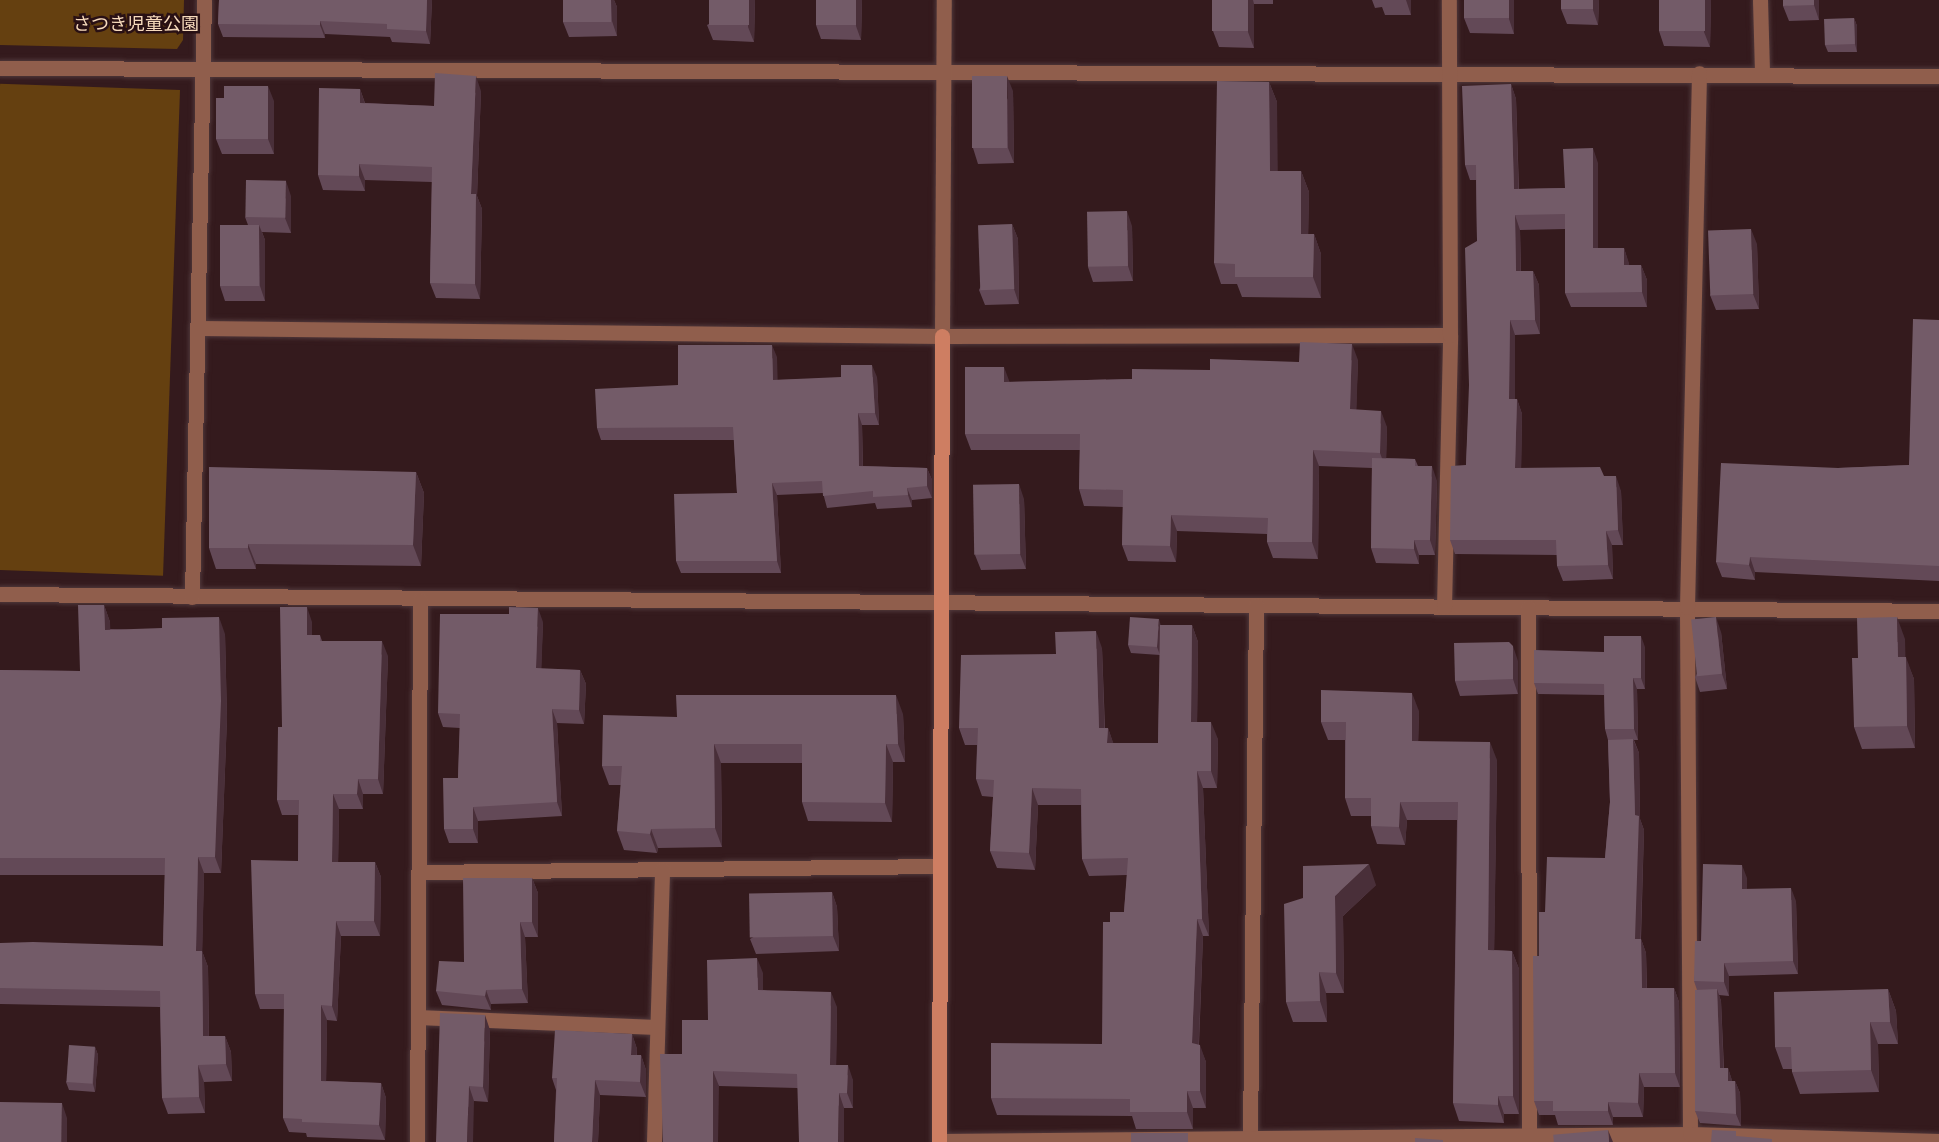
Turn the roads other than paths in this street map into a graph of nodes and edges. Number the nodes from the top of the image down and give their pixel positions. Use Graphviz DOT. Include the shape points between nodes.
graph roads {
  1 [pos="204,0"];
  2 [pos="944,0"];
  3 [pos="1449,0"];
  4 [pos="1760,0"];
  5 [pos="0,68"];
  6 [pos="203,69"];
  7 [pos="943,71"];
  8 [pos="1447,71"];
  9 [pos="1699,73"];
  10 [pos="1762,73"];
  11 [pos="1939,76"];
  12 [pos="200,328"];
  13 [pos="1450,335"];
  14 [pos="942,336"];
  15 [pos="0,594"];
  16 [pos="192,597"];
  17 [pos="420,600"];
  18 [pos="942,603"];
  19 [pos="1256,605"];
  20 [pos="1444,607"];
  21 [pos="1527,607"];
  22 [pos="1687,607"];
  23 [pos="1939,611"];
  24 [pos="938,866"];
  25 [pos="662,869"];
  26 [pos="421,872"];
  27 [pos="419,1017"];
  28 [pos="656,1028"];
  29 [pos="1690,1134"];
  30 [pos="1529,1135"];
  31 [pos="1250,1136"];
  32 [pos="939,1141"];
  33 [pos="1939,1141"];
  34 [pos="417,1142"];
  35 [pos="654,1142"];
  1 -- 6 [label="street"];
  2 -- 7 [label="street"];
  3 -- 8 [label="street"];
  4 -- 10 [label="street"];
  5 -- 6 [label="street"];
  6 -- 7 [label="street"];
  6 -- 12 [label="street"];
  7 -- 8 [label="street"];
  7 -- 14 [label="street"];
  8 -- 9 [label="street"];
  8 -- 13 [label="street"];
  9 -- 10 [label="street"];
  9 -- 22 [label="street"];
  10 -- 11 [label="street"];
  12 -- 14 [label="street"];
  12 -- 16 [label="street"];
  13 -- 14 [label="street"];
  13 -- 20 [label="street"];
  14 -- 18 [label="street"];
  15 -- 16 [label="street"];
  16 -- 17 [label="street"];
  17 -- 18 [label="street"];
  17 -- 26 [label="street"];
  18 -- 19 [label="street"];
  18 -- 24 [label="street"];
  19 -- 20 [label="street"];
  19 -- 31 [label="street"];
  20 -- 21 [label="street"];
  21 -- 22 [label="street"];
  21 -- 30 [label="street"];
  22 -- 23 [label="street"];
  22 -- 29 [label="street"];
  24 -- 25 [label="street"];
  24 -- 32 [label="street"];
  25 -- 26 [label="street"];
  25 -- 28 [label="street"];
  26 -- 27 [label="street"];
  27 -- 28 [label="street"];
  27 -- 34 [label="street"];
  28 -- 35 [label="street"];
  29 -- 30 [label="street"];
  29 -- 33 [label="street"];
  30 -- 31 [label="street"];
  31 -- 32 [label="street"];
}
